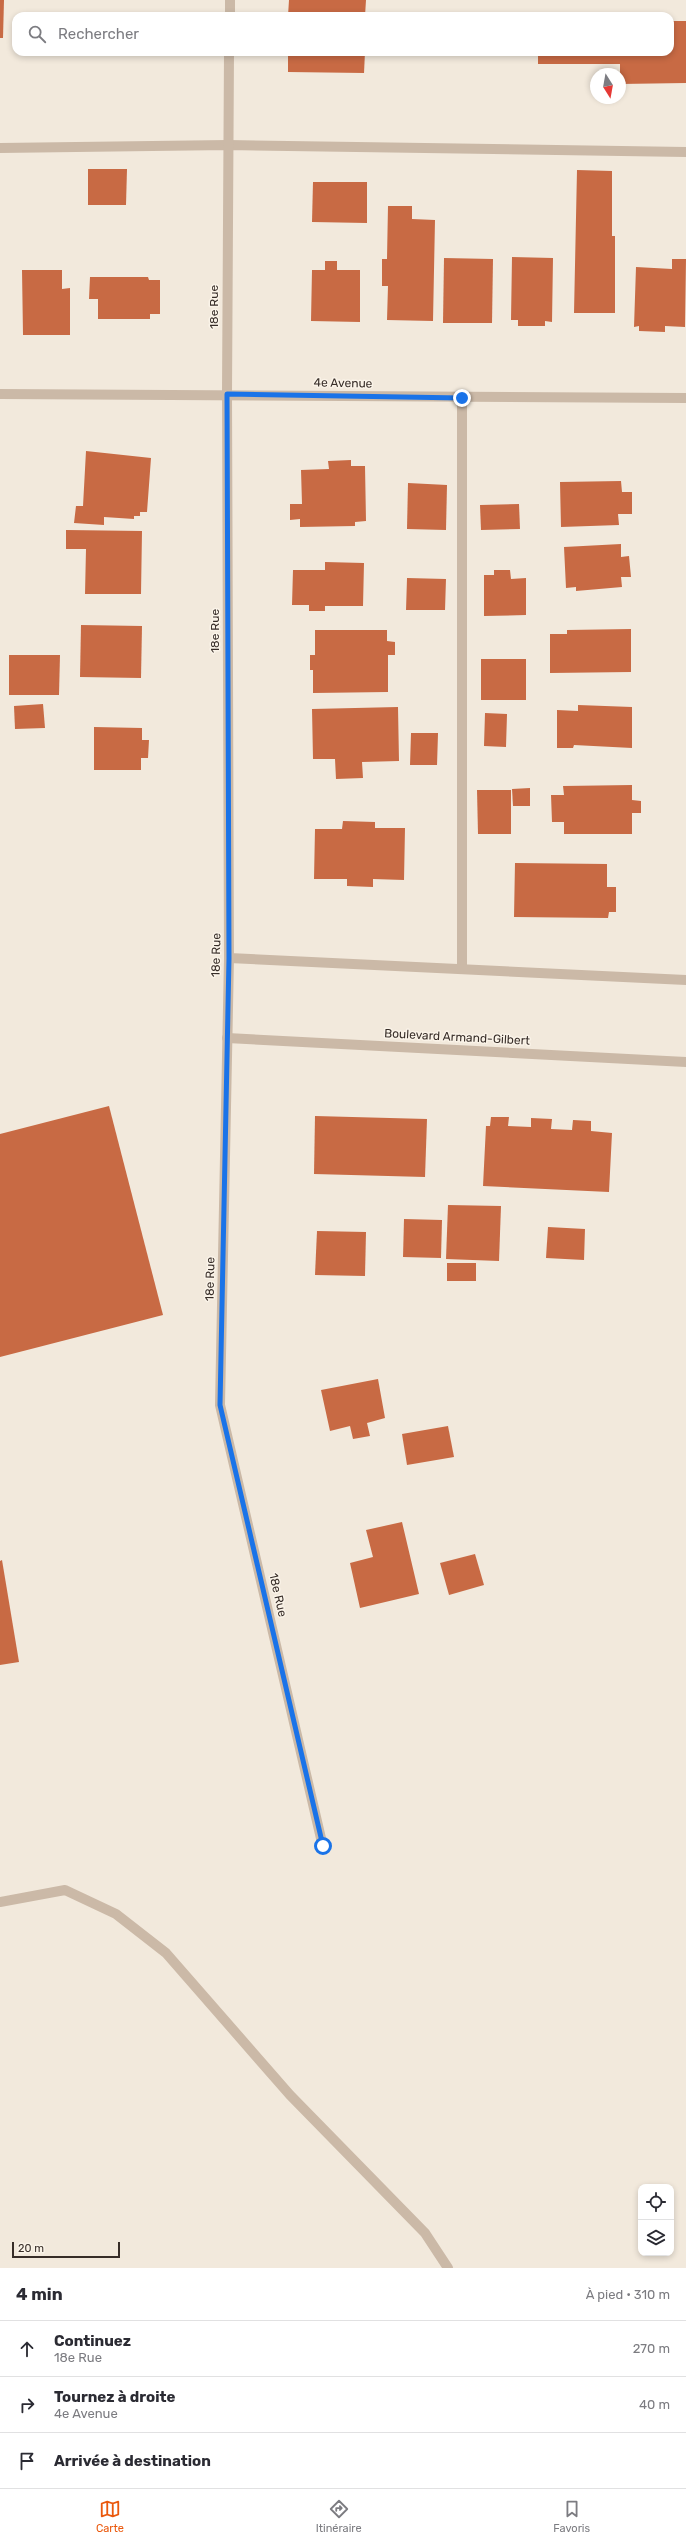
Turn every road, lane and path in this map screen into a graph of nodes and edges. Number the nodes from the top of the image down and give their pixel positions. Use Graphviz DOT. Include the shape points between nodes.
graph roads {
  1 [pos="230,0"];
  2 [pos="230,12"];
  3 [pos="229,56"];
  4 [pos="228,145"];
  5 [pos="0,148"];
  6 [pos="686,152"];
  7 [pos="0,394"];
  8 [pos="227,394"];
  9 [pos="462,398"];
  10 [pos="686,398"];
  11 [pos="229,958"];
  12 [pos="462,969"];
  13 [pos="686,980"];
  14 [pos="227,1038"];
  15 [pos="686,1062"];
  16 [pos="323,1846"];
  17 [pos="0,1902"];
  18 [pos="448,2268"];
  1 -- 2 [label="street"];
  3 -- 4 [label="street, 18e Rue"];
  4 -- 5 [label="street"];
  4 -- 6 [label="street"];
  4 -- 8 [label="street, 18e Rue"];
  7 -- 8 [label="street, 4e Avenue"];
  8 -- 9 [label="street, 4e Avenue"];
  8 -- 11 [label="street, 18e Rue"];
  9 -- 10 [label="street, 4e Avenue"];
  9 -- 12 [label="street"];
  11 -- 12 [label="street"];
  11 -- 14 [label="street, 18e Rue"];
  12 -- 13 [label="street"];
  14 -- 15 [label="street, Boulevard Armand-Gilbert"];
  14 -- 16 [label="street, 18e Rue" via="220,1405"];
  17 -- 18 [label="street" via="65,1890 116,1914 166,1953 290,2095 425,2233"];
}
